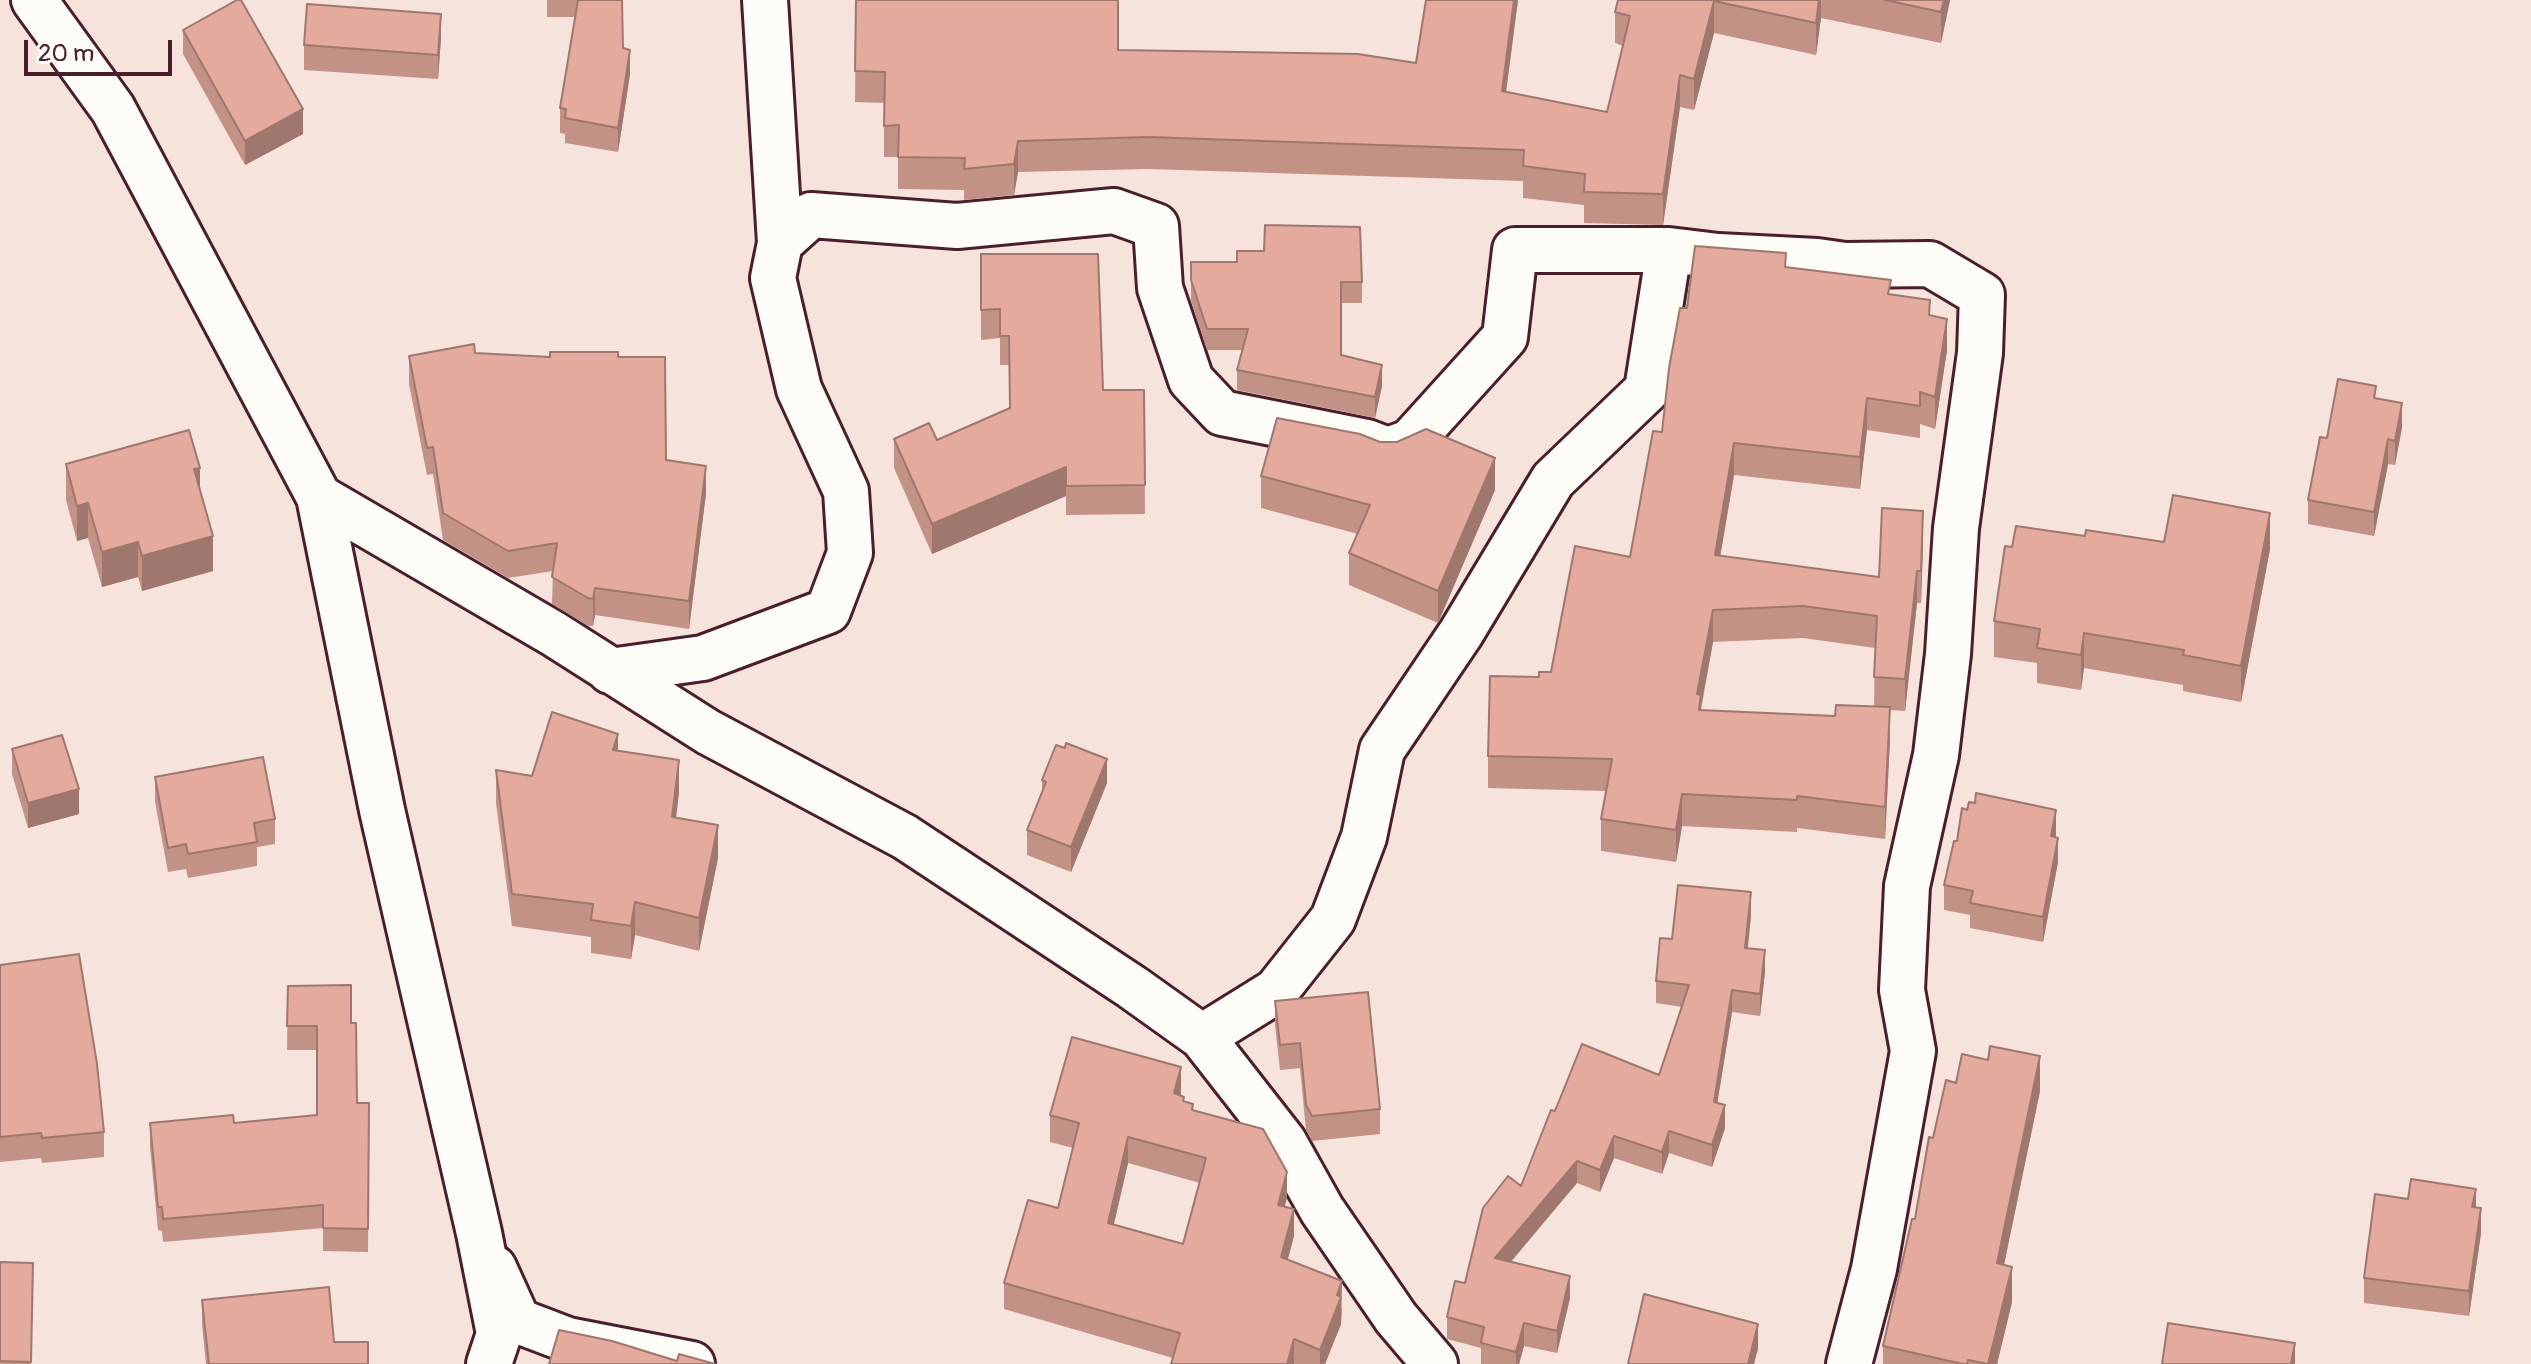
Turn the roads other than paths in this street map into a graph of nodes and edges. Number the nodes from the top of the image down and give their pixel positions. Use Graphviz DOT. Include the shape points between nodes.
graph roads {
  1 [pos="34,0"];
  2 [pos="765,0"];
  3 [pos="780,243"];
  4 [pos="1669,250"];
  5 [pos="319,497"];
  6 [pos="610,671"];
  7 [pos="1202,1037"];
  8 [pos="479,1233"];
  9 [pos="489,1364"];
  10 [pos="692,1364"];
  11 [pos="1435,1364"];
  12 [pos="1849,1364"];
  1 -- 5 [label="street" via="113,109"];
  2 -- 3 [label="street"];
  3 -- 4 [label="street" via="811,215 957,226 1114,211 1156,226 1160,288 1191,380 1222,413 1388,450 1410,442 1505,337 1515,250"];
  3 -- 6 [label="street" via="773,278 799,389 846,491 850,553 828,611 703,658"];
  4 -- 7 [label="street" via="1647,390 1553,480 1461,633 1382,750 1364,837 1333,919 1276,991"];
  4 -- 12 [label="street" via="1845,265 1930,264 1982,295 1936,755 1907,886 1902,990 1913,1051 1874,1269"];
  5 -- 6 [label="street"];
  5 -- 8 [label="street" via="382,810"];
  6 -- 7 [label="street" via="708,732 905,837"];
  7 -- 11 [label="street" via="1284,1142 1396,1318"];
  8 -- 9 [label="street" via="499,1334"];
  8 -- 10 [label="street" via="518,1321 568,1340"];
}
